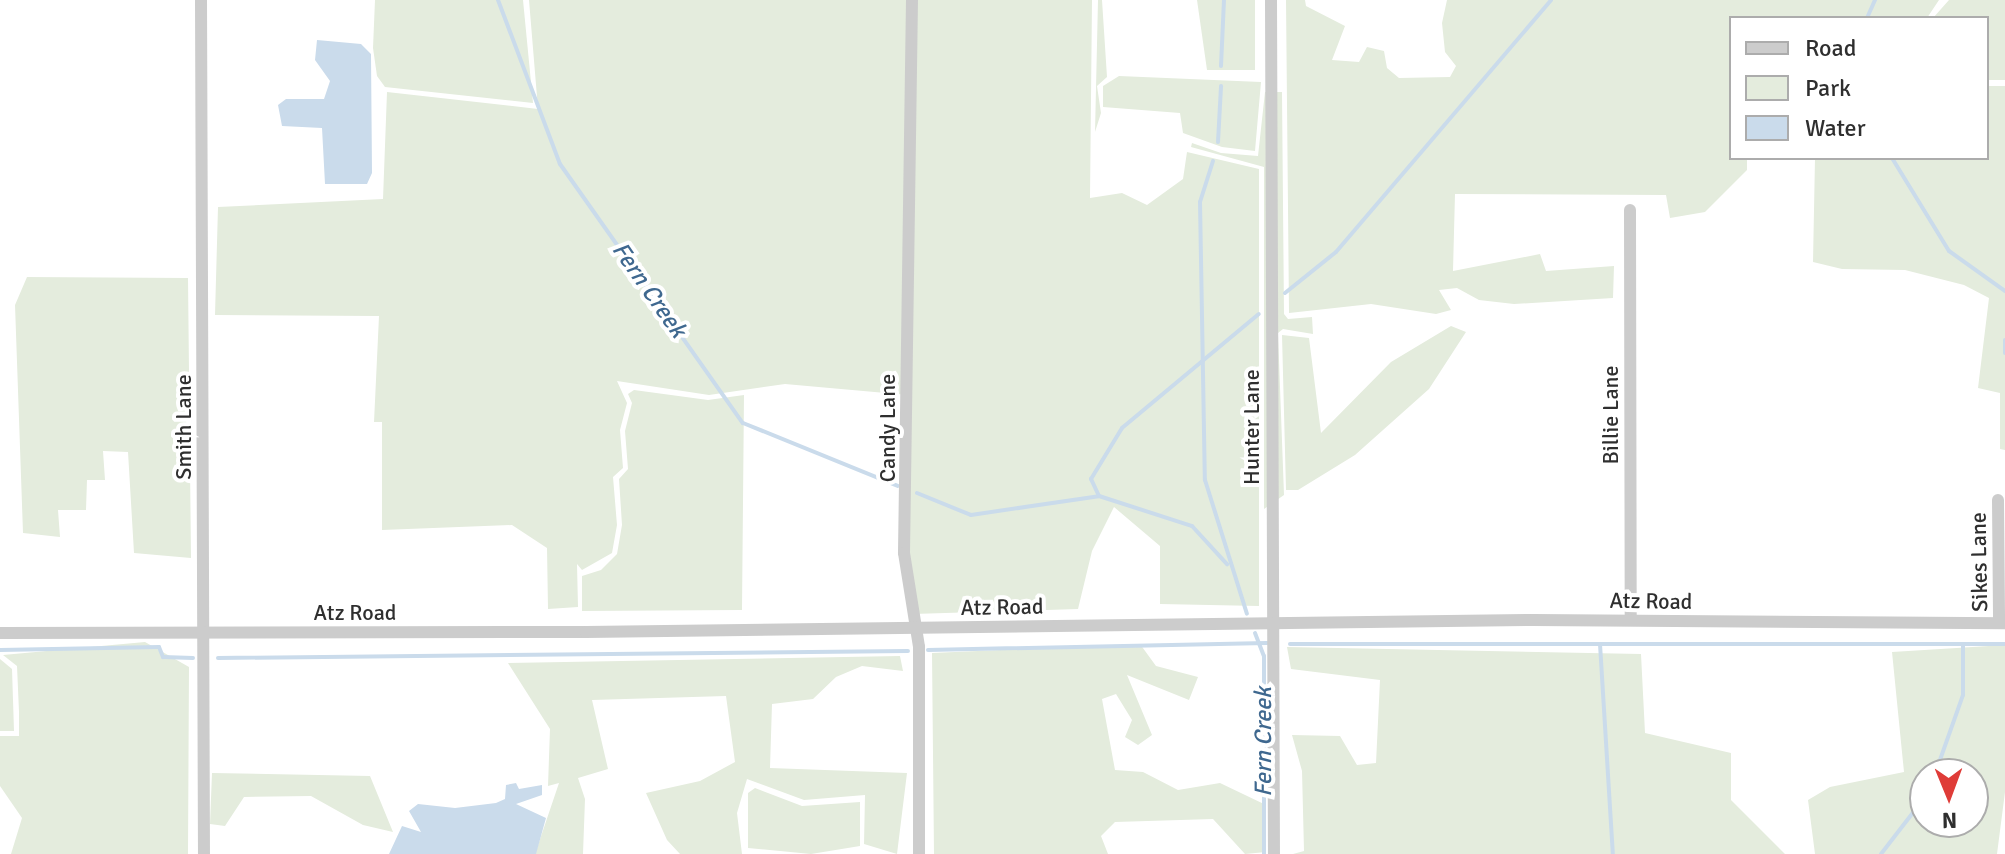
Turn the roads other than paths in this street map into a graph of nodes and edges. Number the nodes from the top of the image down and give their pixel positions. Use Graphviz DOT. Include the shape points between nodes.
graph roads {
  1 [pos="201,0"];
  2 [pos="912,0"];
  3 [pos="1271,0"];
  4 [pos="1630,210"];
  5 [pos="1998,500"];
  6 [pos="1631,620"];
  7 [pos="1273,623"];
  8 [pos="2002,623"];
  9 [pos="917,628"];
  10 [pos="0,633"];
  11 [pos="204,633"];
  12 [pos="204,854"];
  13 [pos="919,854"];
  14 [pos="1274,854"];
  1 -- 11 [label="street, Smith Lane"];
  2 -- 9 [label="street, Candy Lane" via="904,553 906,589"];
  3 -- 7 [label="street, Hunter Lane"];
  4 -- 6 [label="street, Billie Lane"];
  5 -- 8 [label="street, Sikes Lane"];
  6 -- 7 [label="street, Atz Road"];
  6 -- 8 [label="street, Atz Road"];
  7 -- 9 [label="street, Atz Road"];
  7 -- 14 [label="street, Hunter Lane"];
  9 -- 11 [label="street, Atz Road"];
  9 -- 13 [label="street, Candy Lane"];
  10 -- 11 [label="street, Atz Road"];
  11 -- 12 [label="street, Smith Lane"];
}
